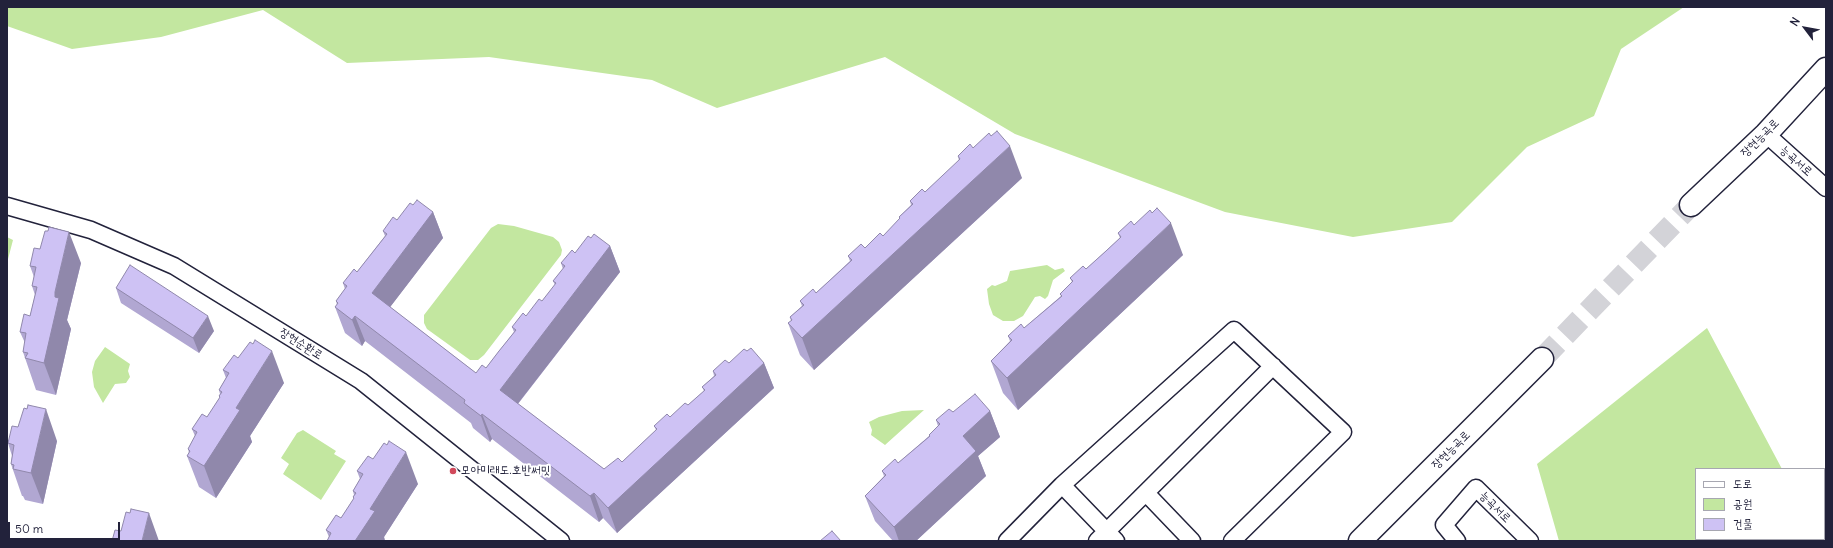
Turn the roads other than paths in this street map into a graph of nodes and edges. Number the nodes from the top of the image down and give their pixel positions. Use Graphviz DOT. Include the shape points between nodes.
graph roads {
  1 [pos="1826,69"];
  2 [pos="1766,134"];
  3 [pos="1826,188"];
  4 [pos="1691,205"];
  5 [pos="7,206"];
  6 [pos="1542,359"];
  7 [pos="1274,366"];
  8 [pos="1062,485"];
  9 [pos="1146,494"];
  10 [pos="1106,538"];
  11 [pos="561,541"];
  12 [pos="1007,541"];
  13 [pos="1192,541"];
  14 [pos="1232,541"];
  15 [pos="1360,541"];
  16 [pos="1457,541"];
  17 [pos="1530,541"];
  1 -- 2 [label="main road, 장현능곡로"];
  2 -- 3 [label="street, 능곡서로"];
  2 -- 4 [label="main road, 장현능곡로"];
  5 -- 11 [label="street, 장현순환로" via="91,230 174,266 361,381"];
  6 -- 15 [label="main road, 장현능곡로"];
  7 -- 8 [label="street" via="1234,330"];
  7 -- 9 [label="street"];
  7 -- 14 [label="street" via="1343,432"];
  8 -- 10 [label="street"];
  8 -- 12 [label="street"];
  9 -- 10 [label="street"];
  9 -- 13 [label="street"];
  16 -- 17 [label="street, 능곡서로" via="1444,525 1476,488"];
}
